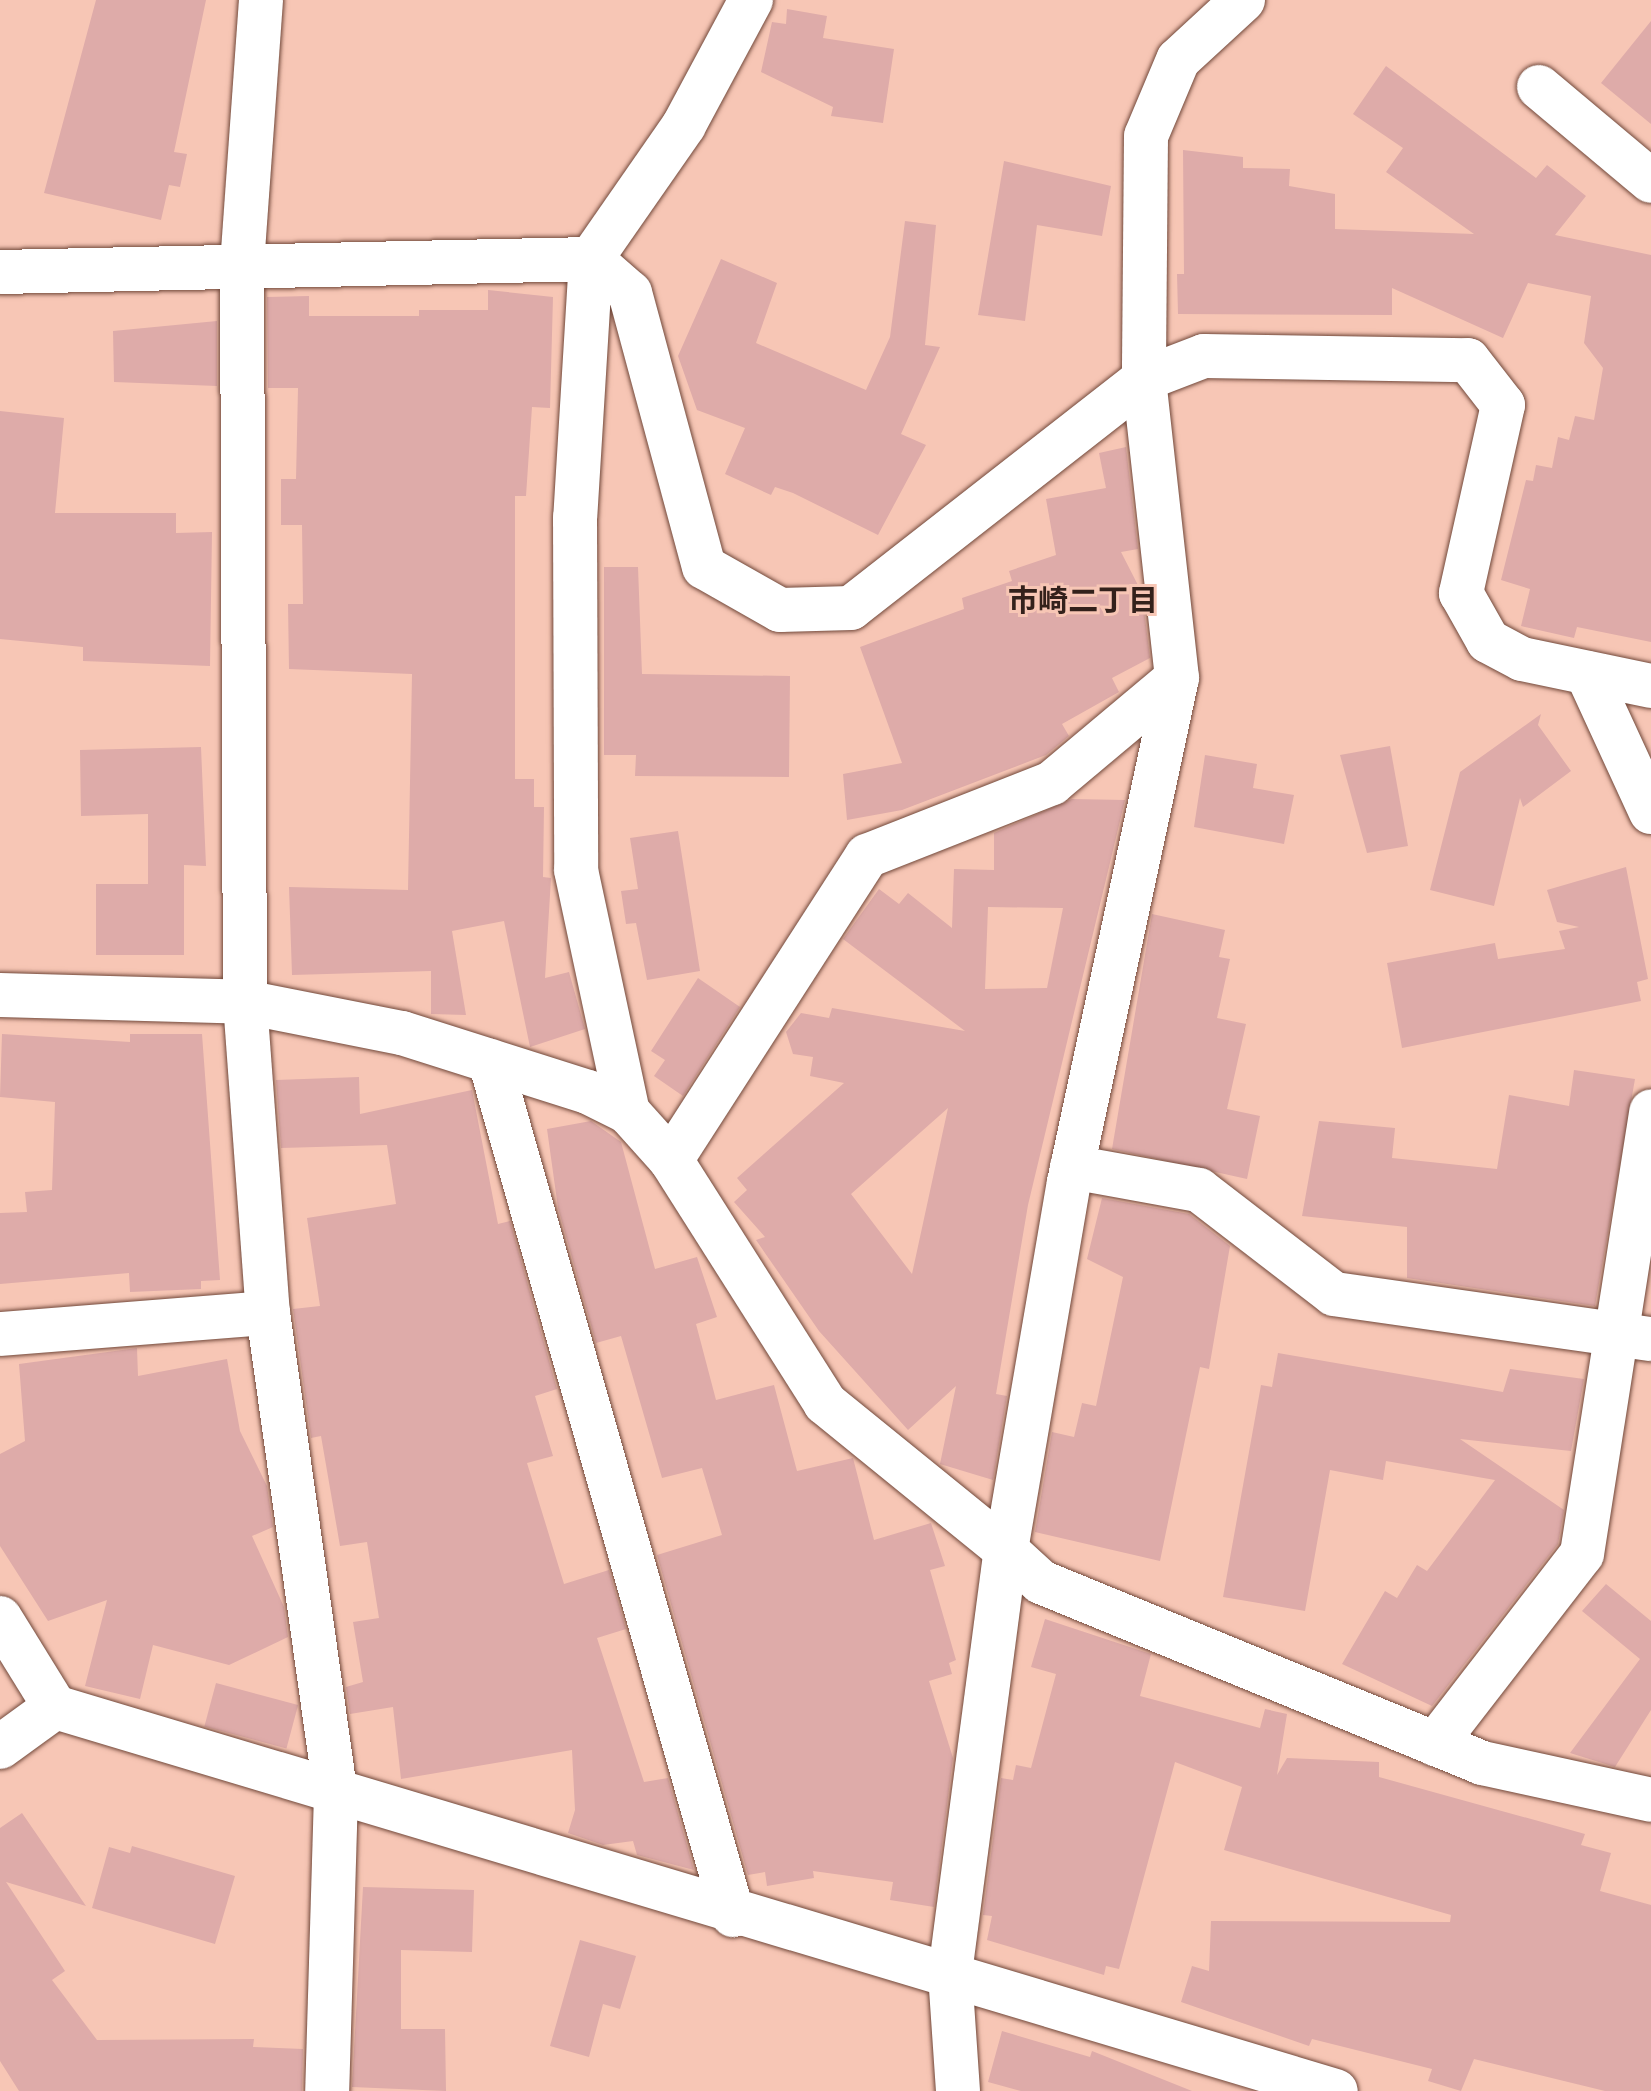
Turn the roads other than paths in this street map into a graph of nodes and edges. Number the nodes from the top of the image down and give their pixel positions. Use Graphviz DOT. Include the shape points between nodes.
graph roads {
  1 [pos="261,0"];
  2 [pos="751,0"];
  3 [pos="1243,0"];
  4 [pos="1539,87"];
  5 [pos="1651,181"];
  6 [pos="591,259"];
  7 [pos="242,267"];
  8 [pos="0,272"];
  9 [pos="1144,379"];
  10 [pos="1587,673"];
  11 [pos="1177,678"];
  12 [pos="1651,686"];
  13 [pos="1651,812"];
  14 [pos="0,995"];
  15 [pos="245,1002"];
  16 [pos="490,1061"];
  17 [pos="1651,1111"];
  18 [pos="628,1112"];
  19 [pos="671,1160"];
  20 [pos="1072,1167"];
  21 [pos="268,1313"];
  22 [pos="0,1334"];
  23 [pos="1632,1336"];
  24 [pos="1006,1550"];
  25 [pos="0,1618"];
  26 [pos="55,1707"];
  27 [pos="1435,1744"];
  28 [pos="0,1747"];
  29 [pos="336,1794"];
  30 [pos="1651,1800"];
  31 [pos="733,1915"];
  32 [pos="950,1973"];
  33 [pos="327,2091"];
  34 [pos="958,2091"];
  35 [pos="1336,2091"];
  1 -- 7 [label="street"];
  2 -- 6 [label="street" via="684,125"];
  3 -- 9 [label="street" via="1178,60 1146,136"];
  4 -- 5 [label="street"];
  6 -- 7 [label="street"];
  6 -- 9 [label="street" via="630,293 704,567 780,610 851,608"];
  6 -- 18 [label="street" via="575,517 576,870"];
  7 -- 8 [label="street"];
  7 -- 15 [label="street"];
  9 -- 10 [label="street" via="1204,356 1468,360 1503,405 1461,593 1488,641 1522,659"];
  9 -- 11 [label="street"];
  10 -- 12 [label="street"];
  10 -- 13 [label="street"];
  11 -- 19 [label="street" via="1052,783 867,856"];
  11 -- 20 [label="street"];
  14 -- 15 [label="street"];
  15 -- 16 [label="street" via="402,1033"];
  15 -- 21 [label="street"];
  16 -- 18 [label="street"];
  16 -- 31 [label="street"];
  17 -- 23 [label="street"];
  18 -- 19 [label="street"];
  19 -- 24 [label="street" via="825,1403"];
  20 -- 23 [label="street" via="1199,1190 1334,1294"];
  20 -- 24 [label="street"];
  21 -- 22 [label="street"];
  21 -- 29 [label="street"];
  23 -- 27 [label="street" via="1582,1554"];
  24 -- 27 [label="street" via="1041,1582"];
  24 -- 32 [label="street"];
  25 -- 26 [label="street"];
  26 -- 28 [label="street"];
  26 -- 29 [label="street"];
  27 -- 30 [label="street" via="1482,1763"];
  29 -- 31 [label="street"];
  29 -- 33 [label="street"];
  31 -- 32 [label="street"];
  32 -- 34 [label="street"];
  32 -- 35 [label="street"];
}
